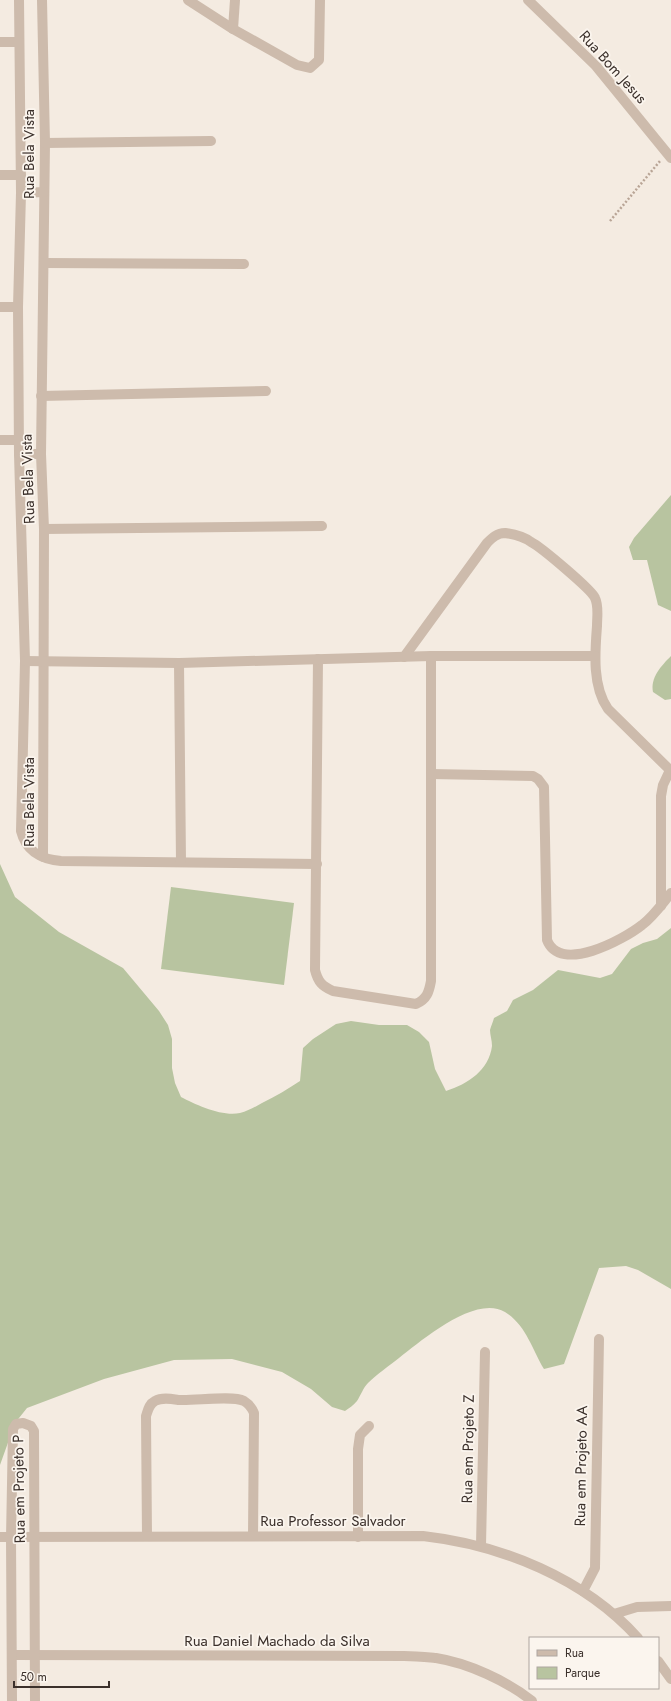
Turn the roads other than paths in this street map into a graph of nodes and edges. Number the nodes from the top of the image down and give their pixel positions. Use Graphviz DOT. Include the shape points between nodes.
graph roads {
  1 [pos="19,0"];
  2 [pos="42,0"];
  3 [pos="188,0"];
  4 [pos="235,0"];
  5 [pos="320,0"];
  6 [pos="528,0"];
  7 [pos="233,29"];
  8 [pos="0,42"];
  9 [pos="19,42"];
  10 [pos="211,142"];
  11 [pos="45,143"];
  12 [pos="669,156"];
  13 [pos="0,175"];
  14 [pos="21,175"];
  15 [pos="44,192"];
  16 [pos="21,193"];
  17 [pos="44,263"];
  18 [pos="244,264"];
  19 [pos="18,306"];
  20 [pos="0,307"];
  21 [pos="266,391"];
  22 [pos="41,396"];
  23 [pos="0,440"];
  24 [pos="19,440"];
  25 [pos="20,454"];
  26 [pos="41,454"];
  27 [pos="322,526"];
  28 [pos="44,529"];
  29 [pos="404,656"];
  30 [pos="431,656"];
  31 [pos="595,656"];
  32 [pos="318,659"];
  33 [pos="25,661"];
  34 [pos="45,661"];
  35 [pos="179,663"];
  36 [pos="670,771"];
  37 [pos="431,774"];
  38 [pos="44,857"];
  39 [pos="181,862"];
  40 [pos="317,864"];
  41 [pos="671,893"];
  42 [pos="661,906"];
  43 [pos="599,1339"];
  44 [pos="485,1352"];
  45 [pos="368,1426"];
  46 [pos="147,1536"];
  47 [pos="253,1536"];
  48 [pos="0,1537"];
  49 [pos="35,1537"];
  50 [pos="358,1537"];
  51 [pos="11,1538"];
  52 [pos="481,1546"];
  53 [pos="583,1591"];
  54 [pos="671,1606"];
  55 [pos="614,1614"];
  56 [pos="637,1637"];
  57 [pos="12,1655"];
  58 [pos="35,1656"];
  59 [pos="659,1662"];
  60 [pos="671,1679"];
  61 [pos="12,1701"];
  62 [pos="35,1701"];
  63 [pos="532,1701"];
  1 -- 9 [label="street, Rua Bela Vista"];
  2 -- 11 [label="street, Rua Bela Vista"];
  3 -- 7 [label="street"];
  4 -- 7 [label="street"];
  5 -- 7 [label="street" via="319,60 310,68 303,68"];
  6 -- 12 [label="street, Rua Bom Jesus" via="596,66"];
  8 -- 9 [label="street"];
  9 -- 14 [label="street, Rua Bela Vista"];
  10 -- 11 [label="street"];
  11 -- 15 [label="street, Rua Bela Vista"];
  13 -- 14 [label="street"];
  14 -- 16 [label="street, Rua Bela Vista"];
  15 -- 16 [label="street"];
  15 -- 17 [label="street, Rua Bela Vista"];
  16 -- 19 [label="street, Rua Bela Vista"];
  17 -- 18 [label="street"];
  17 -- 22 [label="street, Rua Bela Vista"];
  19 -- 20 [label="street"];
  19 -- 24 [label="street, Rua Bela Vista"];
  21 -- 22 [label="street"];
  22 -- 26 [label="street, Rua Bela Vista"];
  23 -- 24 [label="street"];
  24 -- 25 [label="street, Rua Bela Vista"];
  25 -- 26 [label="street"];
  25 -- 33 [label="street, Rua Bela Vista"];
  26 -- 28 [label="street, Rua Bela Vista"];
  27 -- 28 [label="street"];
  28 -- 34 [label="street, Rua Bela Vista"];
  29 -- 30 [label="street"];
  29 -- 31 [label="street" via="487,543 494,536 504,533 531,542 596,598 598,609"];
  29 -- 32 [label="street"];
  30 -- 31 [label="street"];
  30 -- 37 [label="street"];
  31 -- 36 [label="street" via="599,688 608,709"];
  32 -- 35 [label="street"];
  32 -- 40 [label="street"];
  33 -- 34 [label="street"];
  33 -- 38 [label="street, Rua Bela Vista" via="21,831 29,848"];
  34 -- 35 [label="street"];
  34 -- 38 [label="street, Rua Bela Vista"];
  35 -- 39 [label="street"];
  36 -- 42 [label="street" via="661,796"];
  37 -- 40 [label="street" via="431,981 429,991 421,1001 416,1004 333,992 318,981"];
  37 -- 42 [label="street" via="533,776 542,783 547,940 556,952 579,954 613,944 644,924"];
  38 -- 39 [label="street" via="61,861"];
  39 -- 40 [label="street"];
  41 -- 42 [label="street"];
  43 -- 53 [label="street, Rua em Projeto AA" via="595,1568"];
  44 -- 52 [label="street, Rua em Projeto Z"];
  45 -- 50 [label="street" via="360,1435 358,1449"];
  46 -- 47 [label="street, Rua Professor Salvador"];
  46 -- 47 [label="street" via="146,1416 149,1406 155,1400 164,1399 236,1399 251,1407 254,1413"];
  46 -- 49 [label="street, Rua Professor Salvador"];
  47 -- 50 [label="street, Rua Professor Salvador"];
  48 -- 51 [label="street, Rua Professor Salvador"];
  49 -- 51 [label="street, Rua Professor Salvador"];
  49 -- 51 [label="street, Rua em Projeto P" via="34,1431 31,1426 24,1423 16,1424 13,1429"];
  49 -- 58 [label="street, Rua em Projeto P"];
  50 -- 52 [label="street, Rua Professor Salvador" via="423,1536"];
  51 -- 57 [label="street, Rua em Projeto P"];
  52 -- 53 [label="street, Rua Professor Salvador" via="526,1562"];
  53 -- 55 [label="street, Rua Professor Salvador"];
  54 -- 55 [label="street" via="637,1607"];
  55 -- 56 [label="street, Rua Professor Salvador"];
  57 -- 58 [label="street, Rua Daniel Machado da Silva"];
  57 -- 61 [label="street, Rua em Projeto P"];
  58 -- 62 [label="street, Rua em Projeto P"];
  58 -- 63 [label="street, Rua Daniel Machado da Silva" via="437,1658 475,1669 501,1681"];
  59 -- 60 [label="street"];
}
